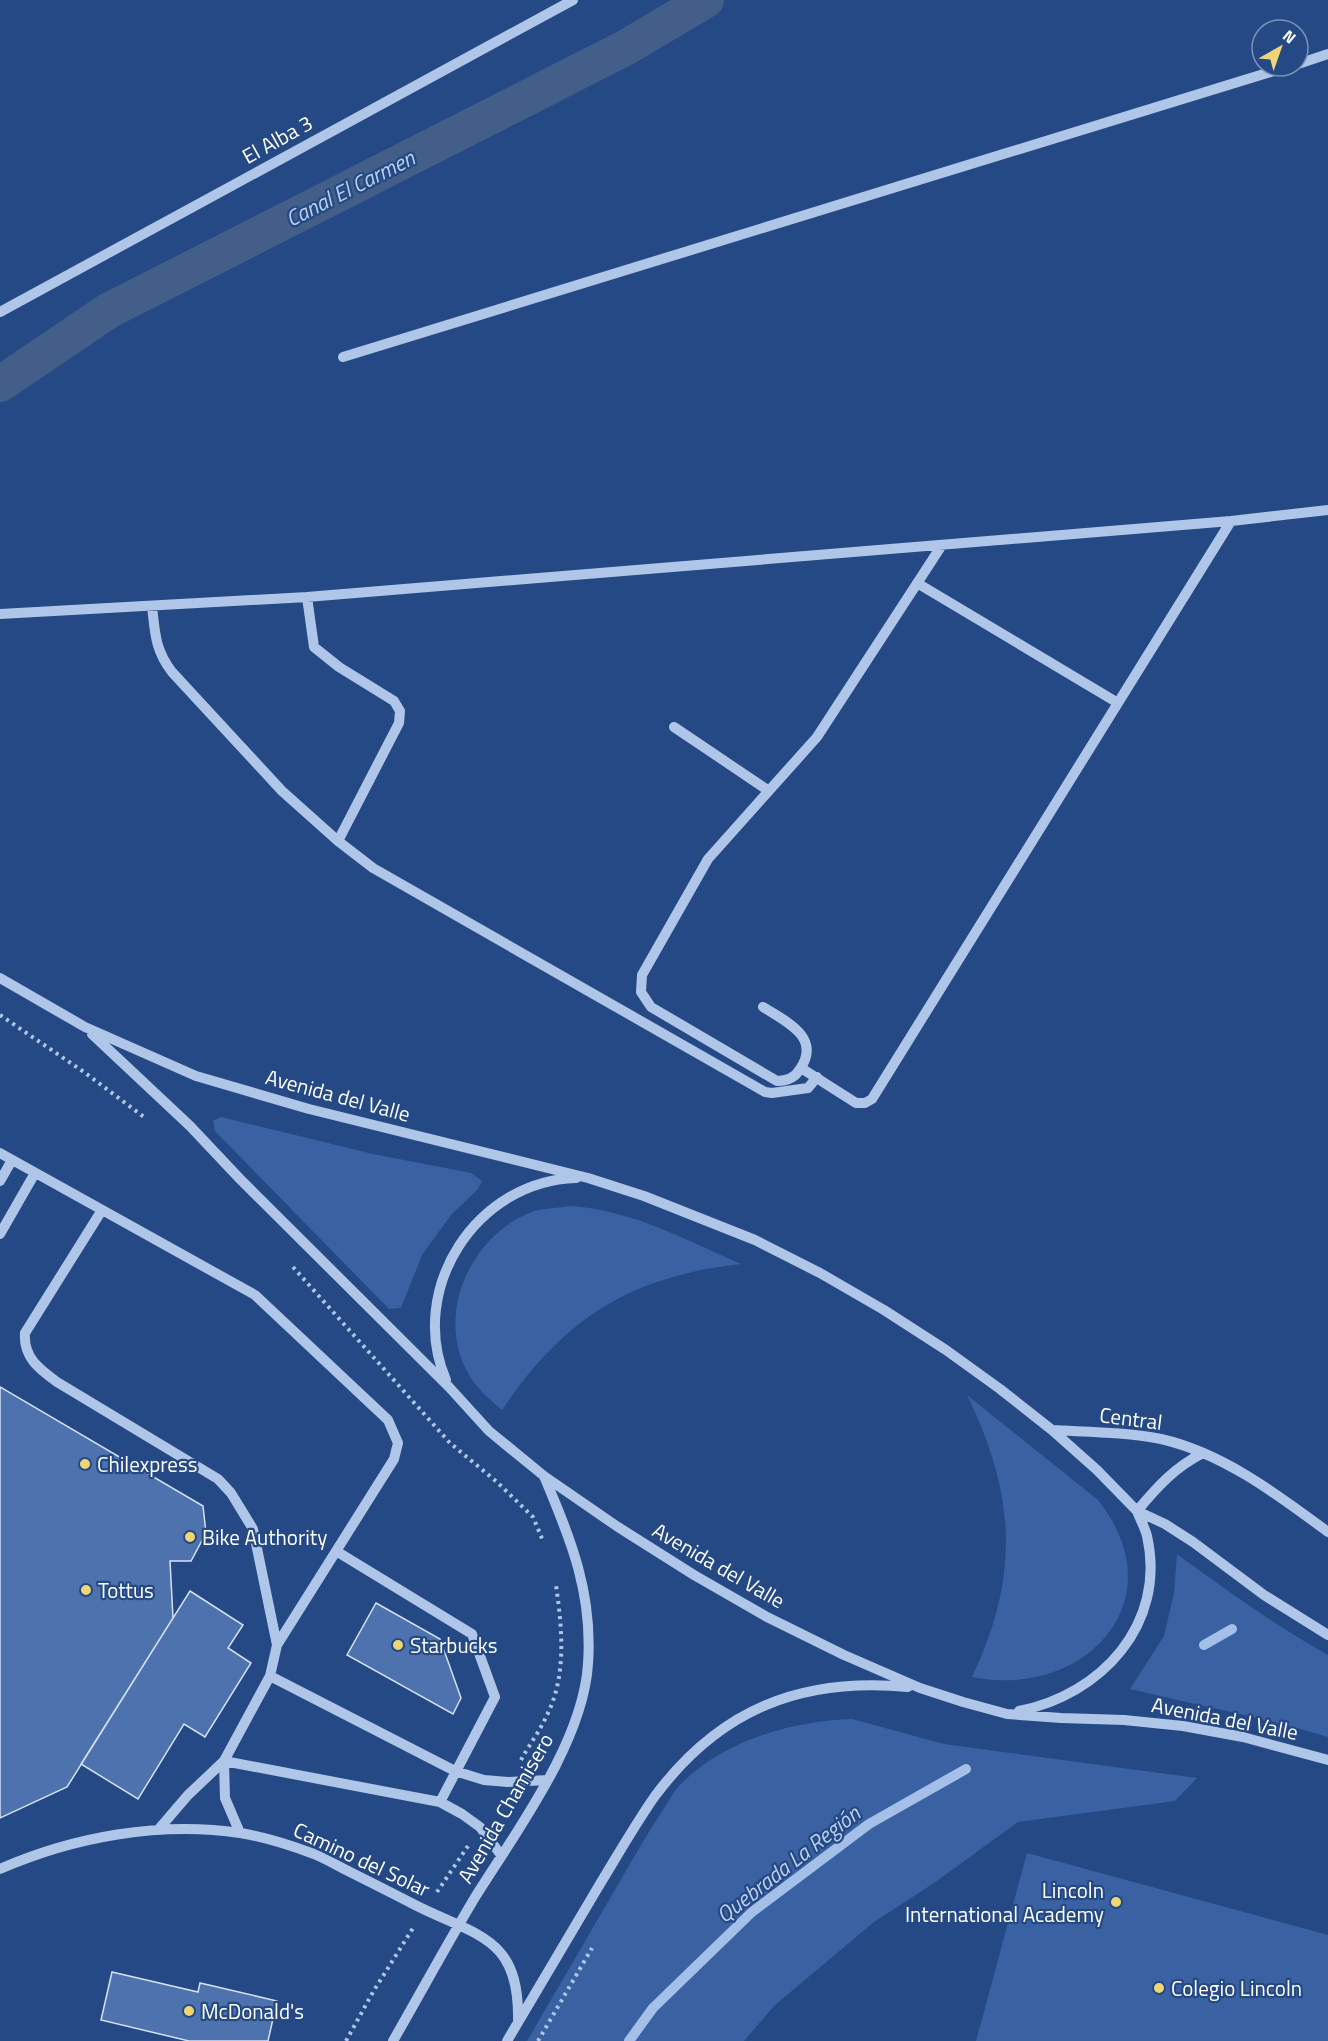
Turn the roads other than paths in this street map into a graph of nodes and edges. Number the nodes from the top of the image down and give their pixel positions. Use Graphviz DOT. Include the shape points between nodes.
graph roads {
  1 [pos="573,0"];
  2 [pos="1328,54"];
  3 [pos="1310,60"];
  4 [pos="1251,78"];
  5 [pos="0,312"];
  6 [pos="343,357"];
  7 [pos="1328,510"];
  8 [pos="1231,521"];
  9 [pos="942,545"];
  10 [pos="917,583"];
  11 [pos="307,597"];
  12 [pos="152,606"];
  13 [pos="0,614"];
  14 [pos="1118,703"];
  15 [pos="674,727"];
  16 [pos="769,791"];
  17 [pos="338,841"];
  18 [pos="0,978"];
  19 [pos="763,1007"];
  20 [pos="85,1027"];
  21 [pos="801,1068"];
  22 [pos="817,1077"];
  23 [pos="0,1153"];
  24 [pos="12,1160"];
  25 [pos="35,1173"];
  26 [pos="588,1178"];
  27 [pos="0,1181"];
  28 [pos="102,1210"];
  29 [pos="0,1234"];
  30 [pos="449,1387"];
  31 [pos="1052,1430"];
  32 [pos="1203,1453"];
  33 [pos="544,1476"];
  34 [pos="1137,1511"];
  35 [pos="1328,1532"];
  36 [pos="336,1551"];
  37 [pos="1328,1635"];
  38 [pos="277,1645"];
  39 [pos="270,1676"];
  40 [pos="920,1688"];
  41 [pos="1007,1714"];
  42 [pos="1328,1760"];
  43 [pos="224,1761"];
  44 [pos="456,1771"];
  45 [pos="548,1780"];
  46 [pos="440,1802"];
  47 [pos="158,1830"];
  48 [pos="240,1833"];
  49 [pos="501,1855"];
  50 [pos="0,1869"];
  51 [pos="459,1923"];
  52 [pos="518,2022"];
  53 [pos="393,2041"];
  54 [pos="507,2041"];
  1 -- 5 [label="street, El Alba 3"];
  2 -- 3 [label="street"];
  4 -- 6 [label="street"];
  7 -- 8 [label="street"];
  8 -- 9 [label="street"];
  8 -- 14 [label="street"];
  9 -- 10 [label="street"];
  9 -- 11 [label="street"];
  10 -- 14 [label="street"];
  10 -- 16 [label="street" via="817,737"];
  11 -- 12 [label="street"];
  11 -- 17 [label="street" via="314,646 339,667 391,699 400,715"];
  12 -- 13 [label="street"];
  12 -- 17 [label="street" via="157,645 172,672 282,791"];
  14 -- 22 [label="street" via="872,1098 856,1103"];
  15 -- 16 [label="street"];
  16 -- 21 [label="street" via="708,859 640,982 651,1007 777,1082 788,1080"];
  17 -- 22 [label="street" via="373,868 765,1092 808,1088"];
  18 -- 20 [label="street, Avenida del Valle"];
  19 -- 21 [label="street" via="800,1032 807,1055"];
  20 -- 26 [label="street, Avenida del Valle" via="196,1076 309,1109"];
  20 -- 30 [label="street, Avenida del Valle" via="190,1126"];
  21 -- 22 [label="street"];
  23 -- 24 [label="street"];
  24 -- 25 [label="street"];
  24 -- 27 [label="street"];
  25 -- 28 [label="street"];
  25 -- 29 [label="street"];
  26 -- 30 [label="street, Avenida del Valle" via="548,1182 509,1198 491,1210 461,1242 442,1279 435,1314 436,1352"];
  26 -- 31 [label="street, Avenida del Valle" via="700,1217 820,1273 946,1350"];
  28 -- 36 [label="street" via="255,1296 388,1420 398,1443 394,1459"];
  28 -- 38 [label="street" via="25,1333 24,1345 34,1365 57,1382 218,1479 231,1493 253,1529"];
  30 -- 33 [label="street, Avenida del Valle" via="489,1431"];
  31 -- 32 [label="street, Central" via="1132,1434"];
  31 -- 34 [label="street, Avenida del Valle"];
  32 -- 34 [label="street" via="1162,1481"];
  32 -- 35 [label="street, Central" via="1255,1481"];
  33 -- 40 [label="street, Avenida del Valle" via="618,1527 740,1601 844,1655"];
  33 -- 45 [label="street, Avenida Chamisero" via="576,1556 589,1638 580,1710"];
  34 -- 37 [label="street, Avenida del Valle" via="1193,1542"];
  34 -- 41 [label="street, Avenida del Valle" via="1147,1536 1149,1585 1142,1617 1128,1642 1082,1686 1051,1702"];
  36 -- 38 [label="street"];
  36 -- 44 [label="street" via="472,1634 495,1697"];
  38 -- 39 [label="street"];
  39 -- 43 [label="street"];
  39 -- 44 [label="street"];
  40 -- 41 [label="street, Avenida del Valle"];
  40 -- 52 [label="street" via="856,1684 796,1694 745,1714 706,1743 677,1770 637,1822"];
  41 -- 42 [label="street, Avenida del Valle" via="1183,1726"];
  43 -- 46 [label="street"];
  43 -- 47 [label="street"];
  43 -- 48 [label="street" via="225,1798"];
  44 -- 45 [label="street" via="508,1782"];
  44 -- 46 [label="street"];
  45 -- 49 [label="street, Avenida Chamisero"];
  46 -- 49 [label="street" via="480,1827"];
  47 -- 48 [label="street, Camino del Solar"];
  47 -- 50 [label="street, Camino del Solar" via="82,1842"];
  48 -- 51 [label="street, Camino del Solar" via="317,1855"];
  49 -- 51 [label="street, Avenida Chamisero"];
  51 -- 52 [label="street, Camino del Solar" via="489,1942 511,1968"];
  51 -- 53 [label="street, Avenida Chamisero"];
  52 -- 54 [label="street"];
}
